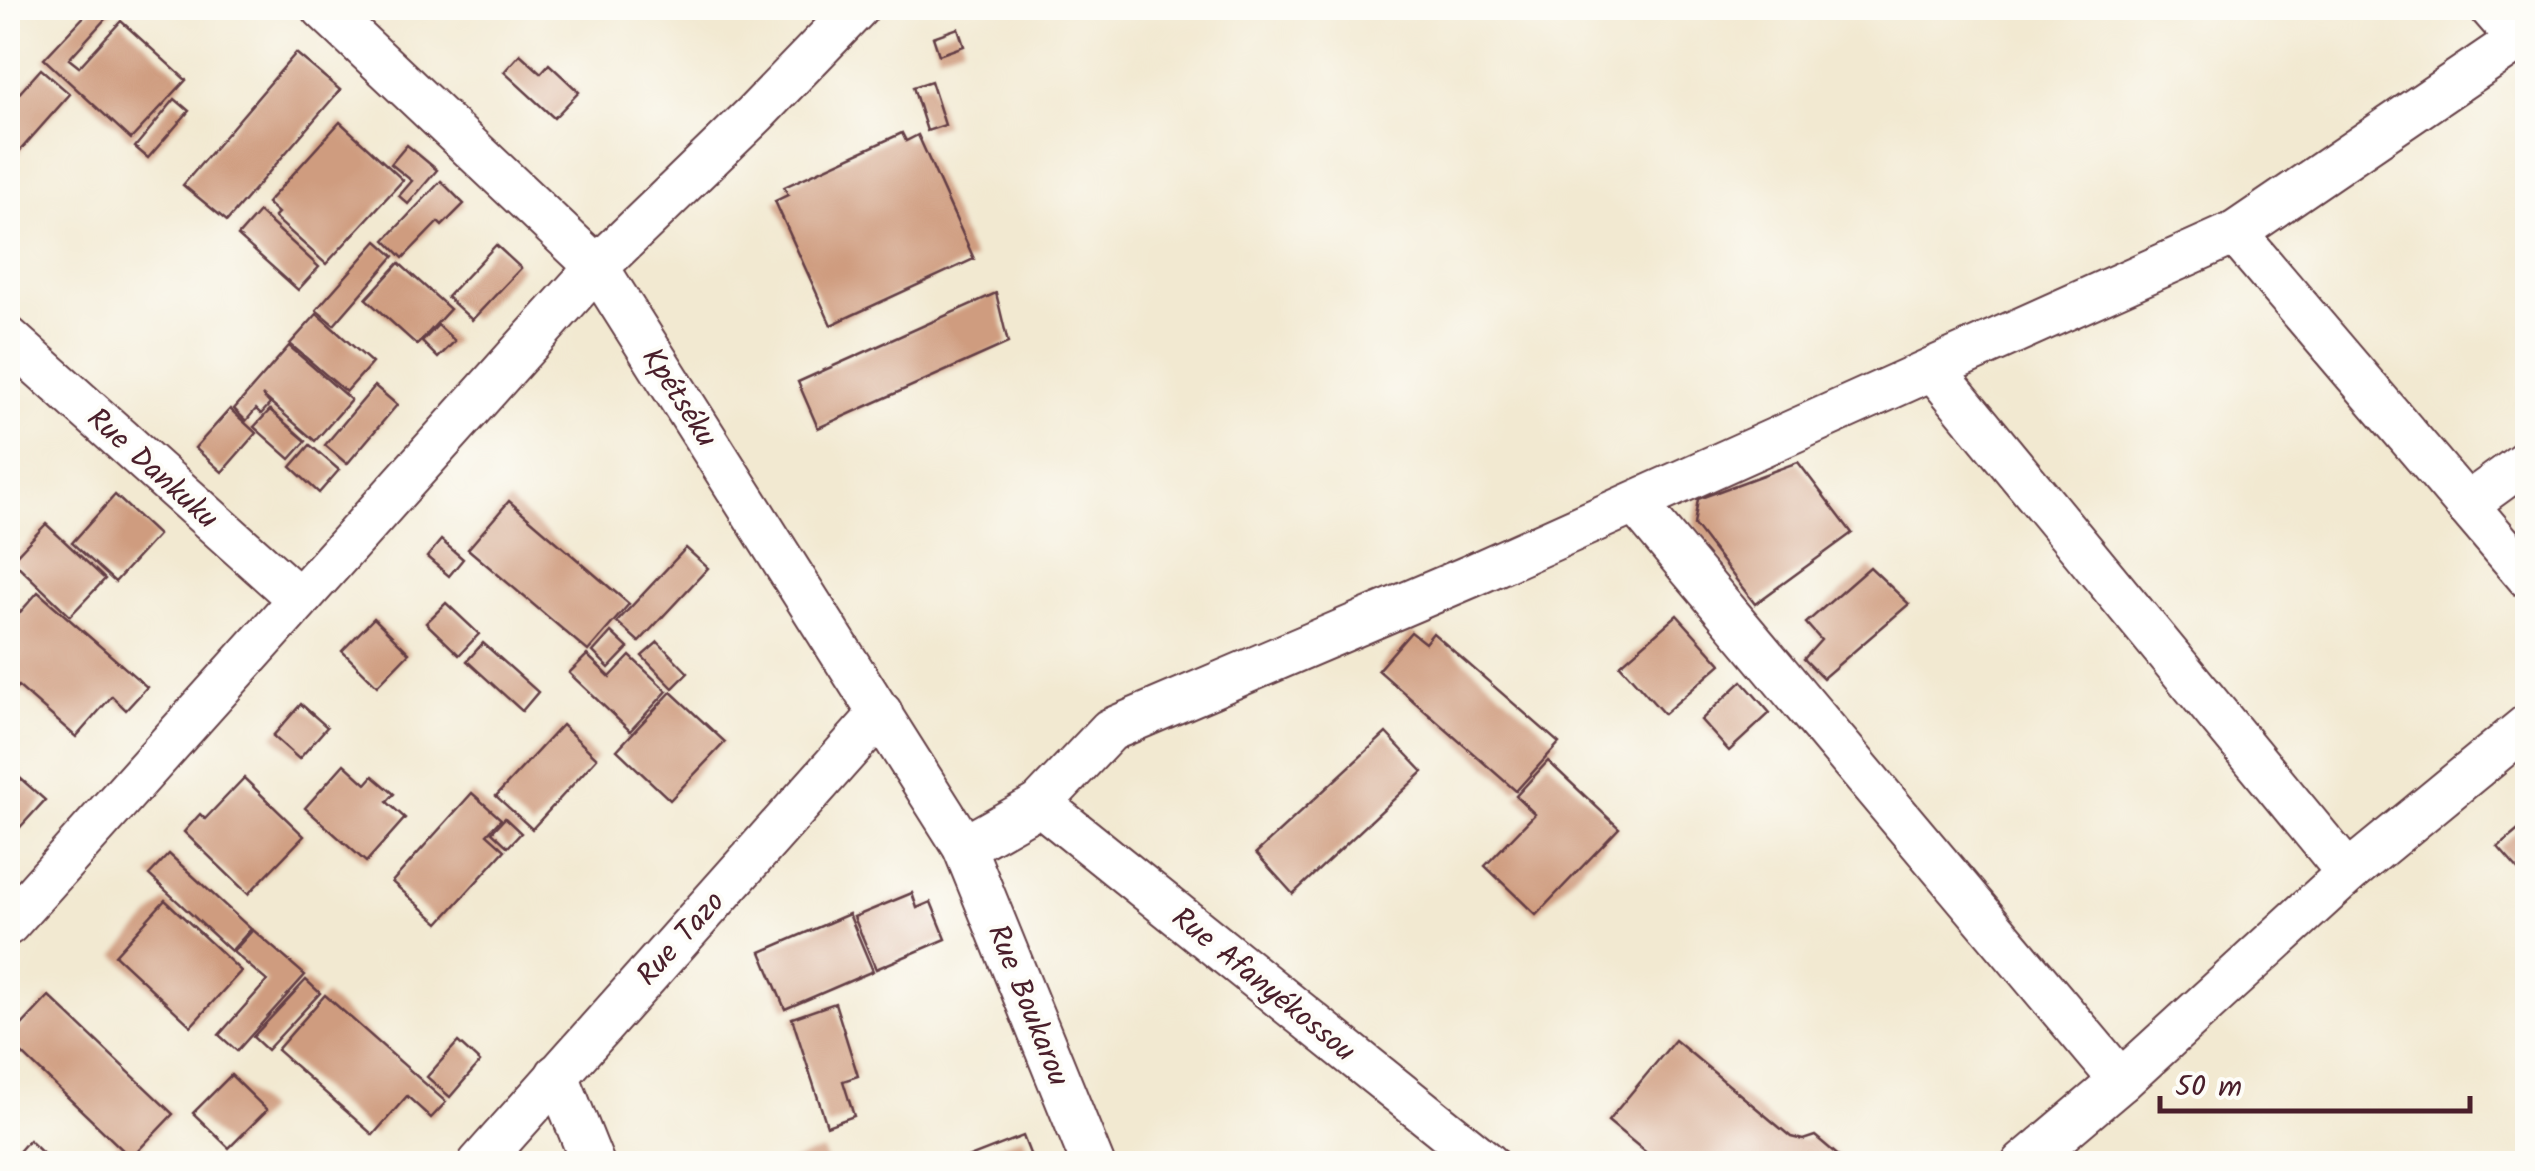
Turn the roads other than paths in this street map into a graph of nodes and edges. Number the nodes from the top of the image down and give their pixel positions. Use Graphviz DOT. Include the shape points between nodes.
graph roads {
  1 [pos="323,8"];
  2 [pos="857,8"];
  3 [pos="2492,8"];
  4 [pos="2523,36"];
  5 [pos="2234,233"];
  6 [pos="597,267"];
  7 [pos="8,338"];
  8 [pos="1933,369"];
  9 [pos="2528,460"];
  10 [pos="1636,502"];
  11 [pos="2466,505"];
  12 [pos="2528,577"];
  13 [pos="298,598"];
  14 [pos="881,713"];
  15 [pos="2528,725"];
  16 [pos="1040,804"];
  17 [pos="964,847"];
  18 [pos="2348,874"];
  19 [pos="8,924"];
  20 [pos="557,1075"];
  21 [pos="2120,1082"];
  22 [pos="479,1164"];
  23 [pos="593,1164"];
  24 [pos="1094,1164"];
  25 [pos="1488,1164"];
  26 [pos="2023,1164"];
  1 -- 6 [label="street, Kpétséku"];
  2 -- 6 [label="street"];
  3 -- 4 [label="street"];
  4 -- 5 [label="street"];
  5 -- 8 [label="street"];
  5 -- 11 [label="street"];
  6 -- 13 [label="street"];
  6 -- 14 [label="street, Kpétséku"];
  7 -- 13 [label="street, Rue Dankuku"];
  8 -- 10 [label="street"];
  8 -- 18 [label="street"];
  9 -- 11 [label="street"];
  10 -- 16 [label="street" via="1110,730"];
  10 -- 21 [label="street"];
  11 -- 12 [label="street"];
  13 -- 19 [label="street"];
  14 -- 17 [label="street, Kpétséku"];
  14 -- 20 [label="street, Rue Tazo"];
  15 -- 18 [label="street"];
  16 -- 17 [label="street"];
  16 -- 25 [label="street, Rue Afanyékossou"];
  17 -- 24 [label="street, Rue Boukarou"];
  18 -- 21 [label="street"];
  20 -- 22 [label="street, Rue Tazo"];
  20 -- 23 [label="street"];
  21 -- 26 [label="street"];
}
